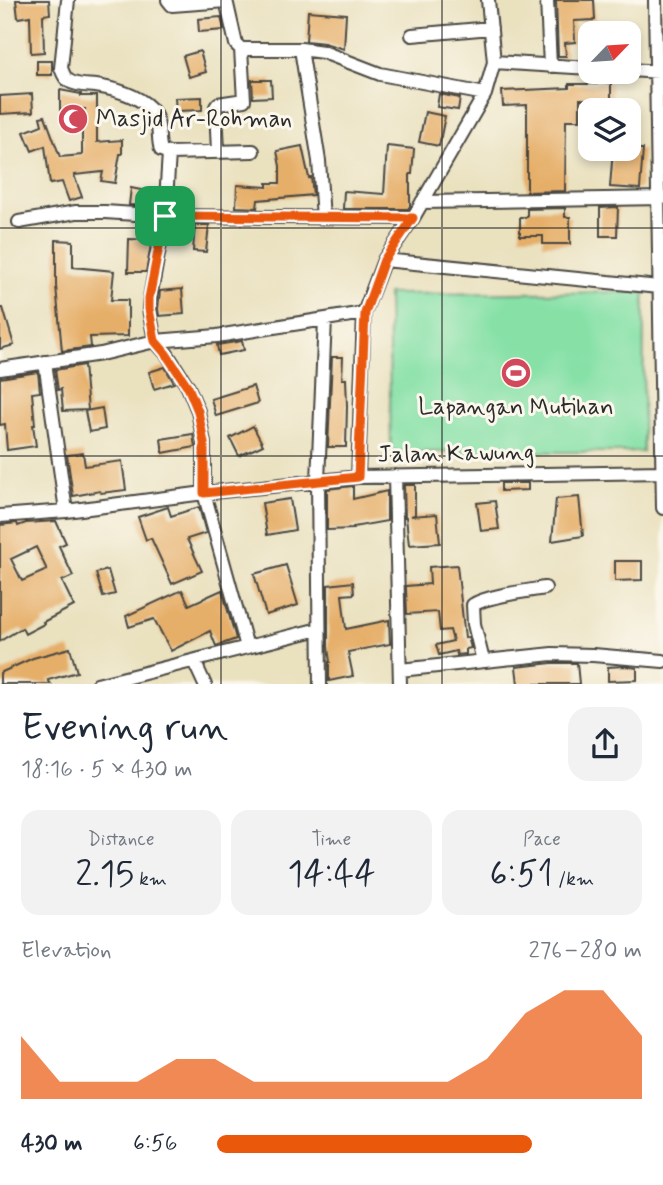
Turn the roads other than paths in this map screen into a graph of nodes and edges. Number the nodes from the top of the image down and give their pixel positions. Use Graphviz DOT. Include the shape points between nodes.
graph roads {
  1 [pos="68,0"];
  2 [pos="168,0"];
  3 [pos="488,0"];
  4 [pos="547,0"];
  5 [pos="655,0"];
  6 [pos="226,1"];
  7 [pos="491,28"];
  8 [pos="412,34"];
  9 [pos="241,49"];
  10 [pos="301,49"];
  11 [pos="494,62"];
  12 [pos="550,66"];
  13 [pos="578,67"];
  14 [pos="641,71"];
  15 [pos="659,72"];
  16 [pos="485,94"];
  17 [pos="253,151"];
  18 [pos="218,152"];
  19 [pos="170,153"];
  20 [pos="660,198"];
  21 [pos="422,202"];
  22 [pos="165,216"];
  23 [pos="323,218"];
  24 [pos="413,218"];
  25 [pos="19,222"];
  26 [pos="384,260"];
  27 [pos="659,286"];
  28 [pos="365,313"];
  29 [pos="325,319"];
  30 [pos="661,323"];
  31 [pos="155,341"];
  32 [pos="45,362"];
  33 [pos="0,369"];
  34 [pos="663,472"];
  35 [pos="395,476"];
  36 [pos="358,477"];
  37 [pos="318,480"];
  38 [pos="204,493"];
  39 [pos="663,508"];
  40 [pos="66,511"];
  41 [pos="0,516"];
  42 [pos="545,588"];
  43 [pos="319,629"];
  44 [pos="247,647"];
  45 [pos="194,661"];
  46 [pos="483,661"];
  47 [pos="663,661"];
  48 [pos="400,670"];
  49 [pos="97,684"];
  50 [pos="205,684"];
  51 [pos="320,684"];
  52 [pos="400,684"];
  1 -- 19 [label="street" via="64,77 77,84 112,89 146,105 158,122 161,150"];
  2 -- 6 [label="street" via="172,5"];
  3 -- 7 [label="street"];
  4 -- 12 [label="street"];
  5 -- 15 [label="street"];
  6 -- 9 [label="street"];
  7 -- 8 [label="street"];
  7 -- 11 [label="street"];
  9 -- 10 [label="street"];
  9 -- 18 [label="street" via="244,100 216,107"];
  10 -- 16 [label="street" via="323,52 380,74"];
  10 -- 23 [label="street"];
  11 -- 12 [label="street"];
  11 -- 16 [label="street"];
  12 -- 13 [label="street"];
  14 -- 15 [label="street"];
  15 -- 20 [label="street"];
  16 -- 21 [label="street"];
  17 -- 18 [label="street"];
  18 -- 19 [label="street"];
  19 -- 22 [label="street"];
  20 -- 21 [label="street"];
  20 -- 27 [label="street"];
  21 -- 24 [label="street"];
  22 -- 23 [label="street"];
  22 -- 25 [label="street" via="76,212"];
  22 -- 31 [label="street" via="149,298"];
  23 -- 24 [label="street"];
  24 -- 26 [label="street"];
  26 -- 27 [label="street"];
  26 -- 28 [label="street"];
  27 -- 30 [label="street"];
  28 -- 29 [label="street"];
  28 -- 36 [label="street"];
  29 -- 31 [label="street"];
  29 -- 37 [label="street"];
  30 -- 34 [label="street"];
  31 -- 32 [label="street"];
  31 -- 38 [label="street" via="188,387 198,411"];
  32 -- 33 [label="street"];
  32 -- 40 [label="street"];
  34 -- 35 [label="street, Jalan Kawung"];
  34 -- 39 [label="street"];
  35 -- 36 [label="street, Jalan Kawung"];
  35 -- 48 [label="street"];
  36 -- 37 [label="street, Jalan Kawung"];
  37 -- 38 [label="street, Jalan Kawung"];
  37 -- 43 [label="street"];
  38 -- 40 [label="street, Jalan Kawung"];
  38 -- 44 [label="street"];
  40 -- 41 [label="street, Jalan Kawung"];
  42 -- 46 [label="street" via="473,605"];
  43 -- 44 [label="street"];
  43 -- 51 [label="street"];
  44 -- 45 [label="street"];
  45 -- 49 [label="street"];
  45 -- 50 [label="street"];
  46 -- 47 [label="street" via="552,654"];
  46 -- 48 [label="street"];
  48 -- 52 [label="street"];
}
